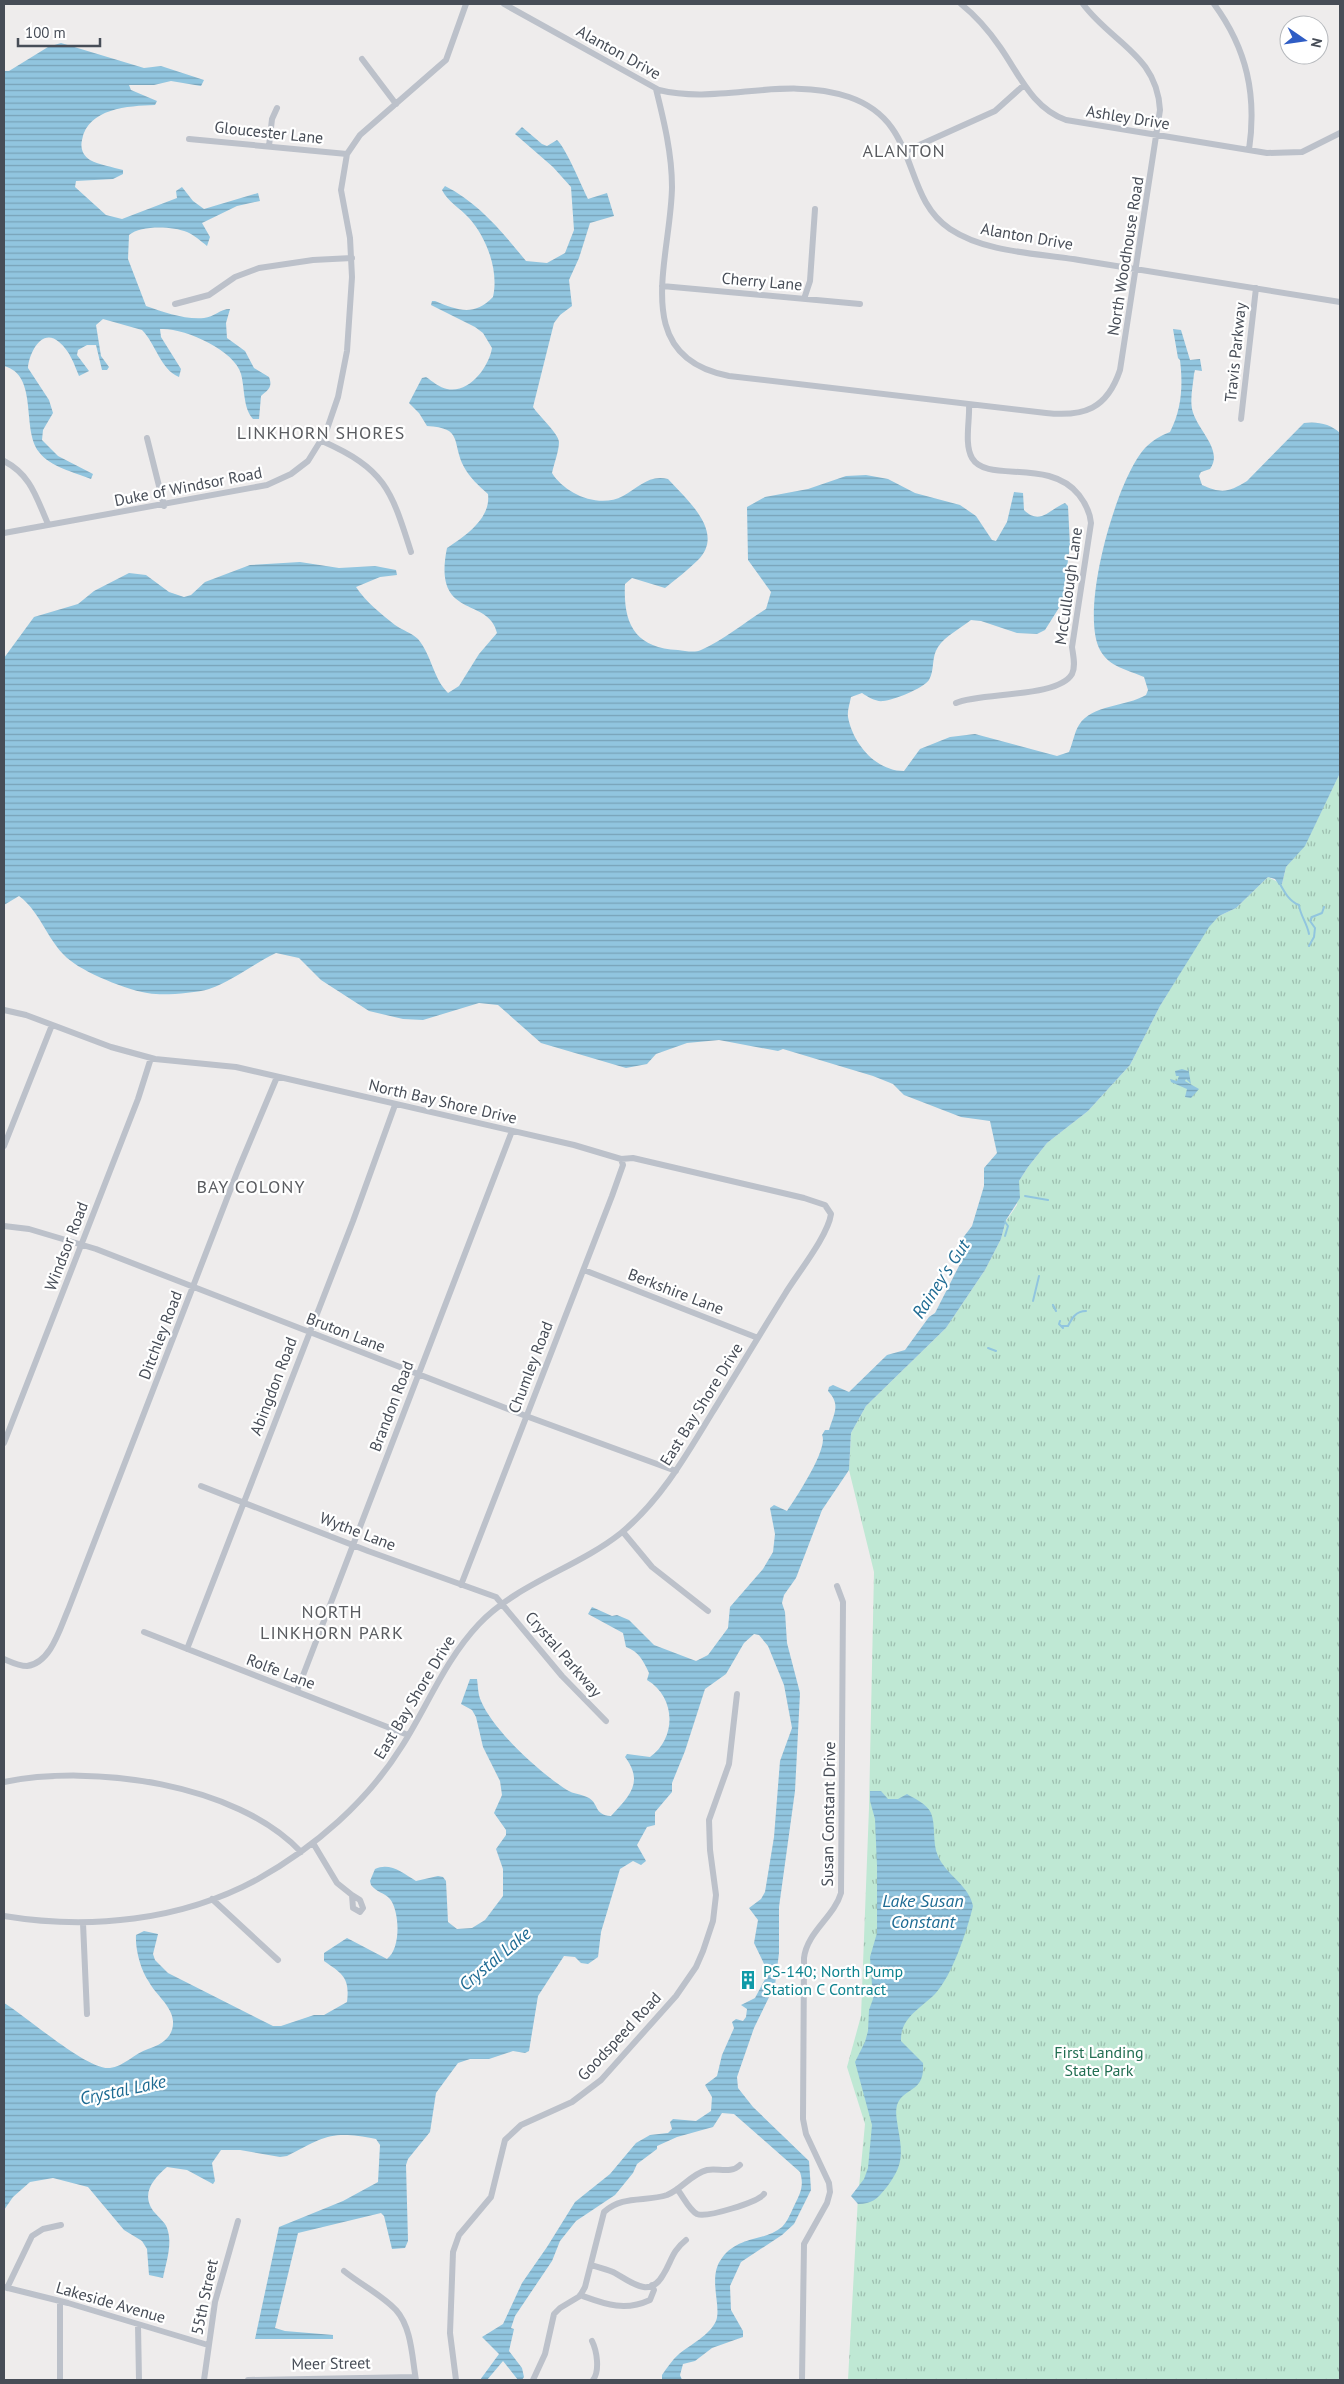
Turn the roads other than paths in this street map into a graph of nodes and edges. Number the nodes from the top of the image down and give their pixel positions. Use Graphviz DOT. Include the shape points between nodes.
graph roads {
  1 [pos="466,4"];
  2 [pos="504,4"];
  3 [pos="961,4"];
  4 [pos="1083,4"];
  5 [pos="1214,4"];
  6 [pos="362,60"];
  7 [pos="1024,85"];
  8 [pos="656,89"];
  9 [pos="396,104"];
  10 [pos="277,108"];
  11 [pos="1340,133"];
  12 [pos="1157,136"];
  13 [pos="189,139"];
  14 [pos="270,146"];
  15 [pos="1249,150"];
  16 [pos="906,151"];
  17 [pos="347,154"];
  18 [pos="815,209"];
  19 [pos="352,258"];
  20 [pos="1136,269"];
  21 [pos="662,286"];
  22 [pos="1256,288"];
  23 [pos="804,299"];
  24 [pos="1340,302"];
  25 [pos="175,304"];
  26 [pos="860,304"];
  27 [pos="969,405"];
  28 [pos="1242,419"];
  29 [pos="147,438"];
  30 [pos="322,440"];
  31 [pos="4,461"];
  32 [pos="164,506"];
  33 [pos="48,524"];
  34 [pos="4,533"];
  35 [pos="411,552"];
  36 [pos="956,703"];
  37 [pos="4,1010"];
  38 [pos="52,1025"];
  39 [pos="151,1058"];
  40 [pos="277,1077"];
  41 [pos="395,1105"];
  42 [pos="512,1131"];
  43 [pos="4,1146"];
  44 [pos="621,1159"];
  45 [pos="828,1208"];
  46 [pos="4,1226"];
  47 [pos="81,1244"];
  48 [pos="584,1270"];
  49 [pos="192,1287"];
  50 [pos="309,1332"];
  51 [pos="758,1338"];
  52 [pos="418,1374"];
  53 [pos="526,1416"];
  54 [pos="4,1442"];
  55 [pos="676,1471"];
  56 [pos="201,1486"];
  57 [pos="244,1502"];
  58 [pos="623,1532"];
  59 [pos="352,1545"];
  60 [pos="461,1585"];
  61 [pos="837,1586"];
  62 [pos="503,1604"];
  63 [pos="708,1611"];
  64 [pos="144,1632"];
  65 [pos="187,1650"];
  66 [pos="4,1660"];
  67 [pos="297,1692"];
  68 [pos="737,1694"];
  69 [pos="606,1721"];
  70 [pos="408,1735"];
  71 [pos="4,1782"];
  72 [pos="313,1843"];
  73 [pos="301,1852"];
  74 [pos="352,1895"];
  75 [pos="212,1899"];
  76 [pos="4,1916"];
  77 [pos="83,1923"];
  78 [pos="278,1960"];
  79 [pos="86,2014"];
  80 [pos="740,2165"];
  81 [pos="677,2189"];
  82 [pos="764,2194"];
  83 [pos="238,2220"];
  84 [pos="61,2225"];
  85 [pos="686,2240"];
  86 [pos="591,2265"];
  87 [pos="344,2271"];
  88 [pos="652,2285"];
  89 [pos="5,2287"];
  90 [pos="580,2295"];
  91 [pos="60,2301"];
  92 [pos="138,2325"];
  93 [pos="592,2341"];
  94 [pos="208,2345"];
  95 [pos="338,2379"];
  96 [pos="415,2379"];
  97 [pos="60,2380"];
  98 [pos="139,2380"];
  99 [pos="204,2380"];
  100 [pos="248,2380"];
  101 [pos="456,2380"];
  102 [pos="533,2380"];
  103 [pos="593,2380"];
  104 [pos="802,2380"];
  1 -- 9 [label="street, Duke of Windsor Road" via="446,60"];
  2 -- 8 [label="street, Alanton Drive"];
  3 -- 7 [label="street, Ashley Drive" via="998,44"];
  4 -- 12 [label="street, North Woodhouse Road" via="1105,29 1138,56 1151,73 1160,102"];
  5 -- 15 [label="street" via="1234,34 1248,72 1253,103"];
  6 -- 9 [label="street"];
  7 -- 12 [label="street, Ashley Drive" via="1042,107 1060,118 1078,124"];
  7 -- 16 [label="street" via="995,111"];
  8 -- 16 [label="street, Alanton Drive" via="680,94 804,87 829,91 873,110 896,133"];
  8 -- 21 [label="street" via="671,164 671,209"];
  9 -- 17 [label="street, Duke of Windsor Road" via="360,135"];
  10 -- 14 [label="street" via="272,119"];
  11 -- 15 [label="street, Ashley Drive" via="1302,152 1282,154"];
  12 -- 15 [label="street, Ashley Drive"];
  12 -- 20 [label="street, North Woodhouse Road"];
  13 -- 14 [label="street, Gloucester Lane"];
  14 -- 17 [label="street, Gloucester Lane"];
  16 -- 20 [label="street, Alanton Drive" via="929,208 944,225 962,236 985,244"];
  17 -- 19 [label="street, Duke of Windsor Road" via="341,190"];
  18 -- 23 [label="street" via="810,281"];
  19 -- 25 [label="street" via="260,268 235,277 203,298"];
  19 -- 30 [label="street, Duke of Windsor Road" via="350,317 343,374 332,419"];
  20 -- 22 [label="street, Alanton Drive"];
  20 -- 27 [label="street, North Woodhouse Road" via="1120,370 1114,386 1099,405 1088,411 1064,414"];
  21 -- 23 [label="street, Cherry Lane"];
  21 -- 27 [label="street, North Woodhouse Road" via="664,319 669,337 682,356 704,371"];
  22 -- 24 [label="street, Alanton Drive"];
  22 -- 28 [label="street, Travis Parkway"];
  23 -- 26 [label="street, Cherry Lane"];
  27 -- 36 [label="street, McCullough Lane" via="968,449 975,462 989,470 1058,478 1081,497 1091,523 1072,647 1072,674 1064,682 1024,693"];
  29 -- 32 [label="street"];
  30 -- 32 [label="street, Duke of Windsor Road" via="304,464 276,482"];
  30 -- 35 [label="street" via="382,480 397,507"];
  31 -- 33 [label="street" via="30,481"];
  32 -- 33 [label="street, Duke of Windsor Road"];
  33 -- 34 [label="street, Duke of Windsor Road"];
  37 -- 38 [label="street, North Bay Shore Drive"];
  38 -- 39 [label="street, North Bay Shore Drive" via="111,1048"];
  38 -- 43 [label="street"];
  39 -- 40 [label="street, North Bay Shore Drive" via="236,1067"];
  39 -- 47 [label="street, Windsor Road"];
  40 -- 41 [label="street, North Bay Shore Drive"];
  40 -- 49 [label="street, Ditchley Road"];
  41 -- 42 [label="street, North Bay Shore Drive"];
  41 -- 50 [label="street, Abingdon Road"];
  42 -- 44 [label="street, North Bay Shore Drive"];
  42 -- 52 [label="street, Brandon Road"];
  44 -- 45 [label="street, North Bay Shore Drive" via="633,1158 804,1198"];
  44 -- 48 [label="street, Chumley Road" via="623,1165"];
  45 -- 51 [label="street, East Bay Shore Drive" via="831,1214 829,1224"];
  46 -- 47 [label="street, Bruton Lane" via="29,1229"];
  47 -- 49 [label="street, Bruton Lane"];
  47 -- 54 [label="street, Windsor Road"];
  48 -- 51 [label="street, Berkshire Lane"];
  48 -- 53 [label="street, Chumley Road"];
  49 -- 50 [label="street, Bruton Lane"];
  49 -- 66 [label="street, Ditchley Road" via="53,1644 37,1662 23,1666"];
  50 -- 52 [label="street, Bruton Lane"];
  50 -- 57 [label="street, Abingdon Road"];
  51 -- 55 [label="street, East Bay Shore Drive"];
  52 -- 53 [label="street, Bruton Lane"];
  52 -- 59 [label="street, Brandon Road"];
  53 -- 55 [label="street, Bruton Lane"];
  53 -- 60 [label="street, Chumley Road"];
  55 -- 58 [label="street, East Bay Shore Drive"];
  56 -- 57 [label="street, Wythe Lane"];
  57 -- 59 [label="street, Wythe Lane"];
  57 -- 65 [label="street, Abingdon Road"];
  58 -- 62 [label="street, East Bay Shore Drive"];
  58 -- 63 [label="street" via="652,1567"];
  59 -- 60 [label="street, Wythe Lane"];
  59 -- 67 [label="street, Brandon Road"];
  60 -- 62 [label="street, Wythe Lane" via="491,1595"];
  61 -- 104 [label="street, Susan Constant Drive" via="843,1602 841,1893 807,1944 804,1967 803,2119 830,2192 804,2244"];
  62 -- 69 [label="street, Crystal Parkway" via="562,1676"];
  62 -- 70 [label="street, East Bay Shore Drive" via="486,1616 456,1650"];
  64 -- 65 [label="street, Rolfe Lane"];
  65 -- 67 [label="street, Rolfe Lane"];
  67 -- 70 [label="street, Rolfe Lane"];
  68 -- 101 [label="street, Goodspeed Road" via="729,1764 709,1820 716,1895 713,1920 703,1951 676,1996 601,2080 572,2102 521,2125 505,2140 491,2197 459,2235 453,2252 450,2333"];
  70 -- 72 [label="street, East Bay Shore Drive" via="370,1789"];
  71 -- 73 [label="street" via="79,1775 167,1785 210,1798 262,1822 280,1832"];
  72 -- 73 [label="street, East Bay Shore Drive"];
  72 -- 74 [label="street" via="337,1883"];
  73 -- 75 [label="street, East Bay Shore Drive" via="257,1879"];
  75 -- 77 [label="street, East Bay Shore Drive" via="157,1914 105,1923"];
  75 -- 78 [label="street"];
  76 -- 77 [label="street, East Bay Shore Drive" via="40,1922"];
  77 -- 79 [label="street"];
  80 -- 81 [label="street" via="732,2170 700,2172"];
  81 -- 82 [label="street" via="694,2211 708,2216 758,2200"];
  81 -- 86 [label="street" via="607,2209 600,2221"];
  83 -- 94 [label="street, 55th Street" via="215,2302"];
  84 -- 89 [label="street" via="43,2229 32,2236"];
  85 -- 88 [label="street" via="670,2258 663,2276"];
  86 -- 88 [label="street" via="613,2272 634,2286"];
  86 -- 90 [label="street" via="586,2287"];
  87 -- 96 [label="street" via="390,2304 401,2317 407,2331"];
  88 -- 90 [label="street" via="654,2290 650,2300 638,2305 611,2306"];
  89 -- 91 [label="street, Lakeside Avenue"];
  90 -- 102 [label="street" via="554,2314 546,2354"];
  91 -- 92 [label="street, Lakeside Avenue"];
  91 -- 97 [label="street"];
  92 -- 94 [label="street, Lakeside Avenue"];
  92 -- 98 [label="street"];
  93 -- 103 [label="street" via="597,2359 597,2373"];
  94 -- 99 [label="street, 55th Street"];
  95 -- 96 [label="street, Meer Street"];
  95 -- 100 [label="street, Meer Street"];
}
